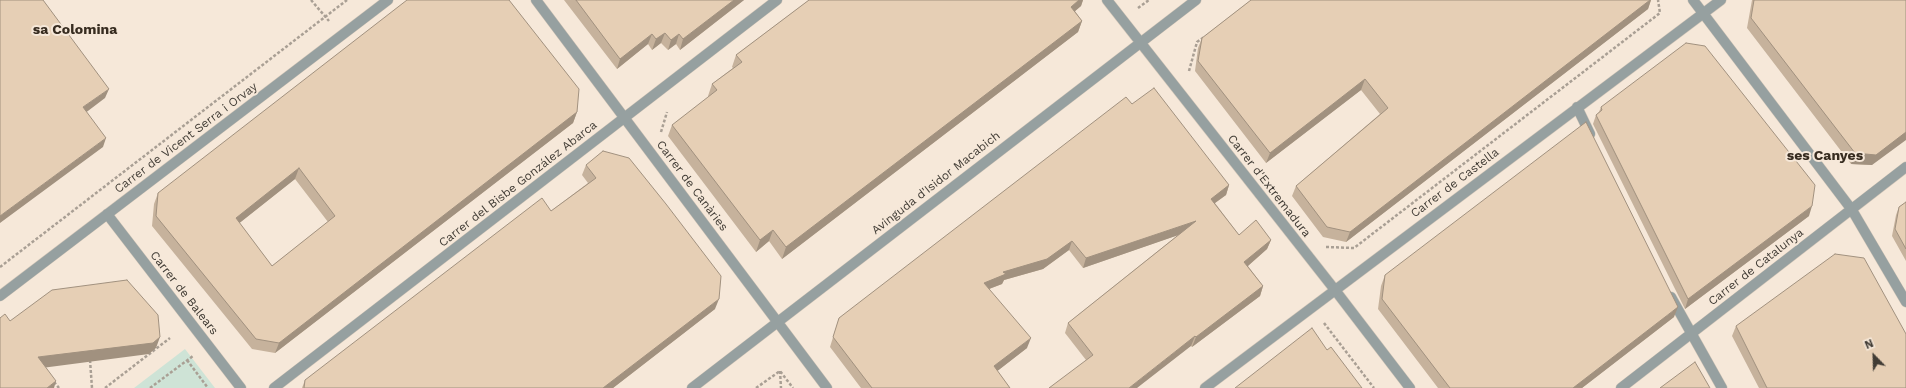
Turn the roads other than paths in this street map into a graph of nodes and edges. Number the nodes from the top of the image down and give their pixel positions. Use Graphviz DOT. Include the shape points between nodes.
graph roads {
  1 [pos="388,0"];
  2 [pos="536,0"];
  3 [pos="777,0"];
  4 [pos="1106,0"];
  5 [pos="1196,0"];
  6 [pos="1693,0"];
  7 [pos="1721,0"];
  8 [pos="1703,13"];
  9 [pos="1139,43"];
  10 [pos="1577,107"];
  11 [pos="624,118"];
  12 [pos="1594,142"];
  13 [pos="1906,168"];
  14 [pos="1852,210"];
  15 [pos="107,214"];
  16 [pos="1335,290"];
  17 [pos="1668,290"];
  18 [pos="0,296"];
  19 [pos="1906,302"];
  20 [pos="778,322"];
  21 [pos="1693,333"];
  22 [pos="241,388"];
  23 [pos="274,388"];
  24 [pos="692,388"];
  25 [pos="827,388"];
  26 [pos="1205,388"];
  27 [pos="1410,388"];
  28 [pos="1622,388"];
  29 [pos="1722,388"];
  1 -- 15 [label="street, Carrer de Vicent Serra i Orvay"];
  2 -- 11 [label="street, Carrer de Canàries"];
  3 -- 11 [label="street, Carrer del Bisbe González Abarca"];
  4 -- 9 [label="street, Carrer d'Extremadura"];
  5 -- 9 [label="street, Avinguda d'Isidor Macabich"];
  6 -- 8 [label="street"];
  7 -- 8 [label="street, Carrer de Castella"];
  8 -- 10 [label="street, Carrer de Castella"];
  8 -- 14 [label="street"];
  9 -- 16 [label="street, Carrer d'Extremadura"];
  9 -- 20 [label="street, Avinguda d'Isidor Macabich"];
  10 -- 12 [label="street"];
  10 -- 16 [label="street, Carrer de Castella"];
  11 -- 20 [label="street, Carrer de Canàries"];
  11 -- 23 [label="street, Carrer del Bisbe González Abarca"];
  13 -- 14 [label="street, Carrer de Catalunya"];
  14 -- 19 [label="street"];
  14 -- 21 [label="street, Carrer de Catalunya"];
  15 -- 18 [label="street, Carrer de Vicent Serra i Orvay"];
  15 -- 22 [label="street, Carrer de Balears"];
  16 -- 26 [label="street, Carrer de Castella"];
  16 -- 27 [label="street, Carrer d'Extremadura"];
  17 -- 21 [label="street"];
  20 -- 24 [label="street, Avinguda d'Isidor Macabich"];
  20 -- 25 [label="street, Carrer de Canàries"];
  21 -- 28 [label="street, Carrer de Catalunya"];
  21 -- 29 [label="street"];
}
